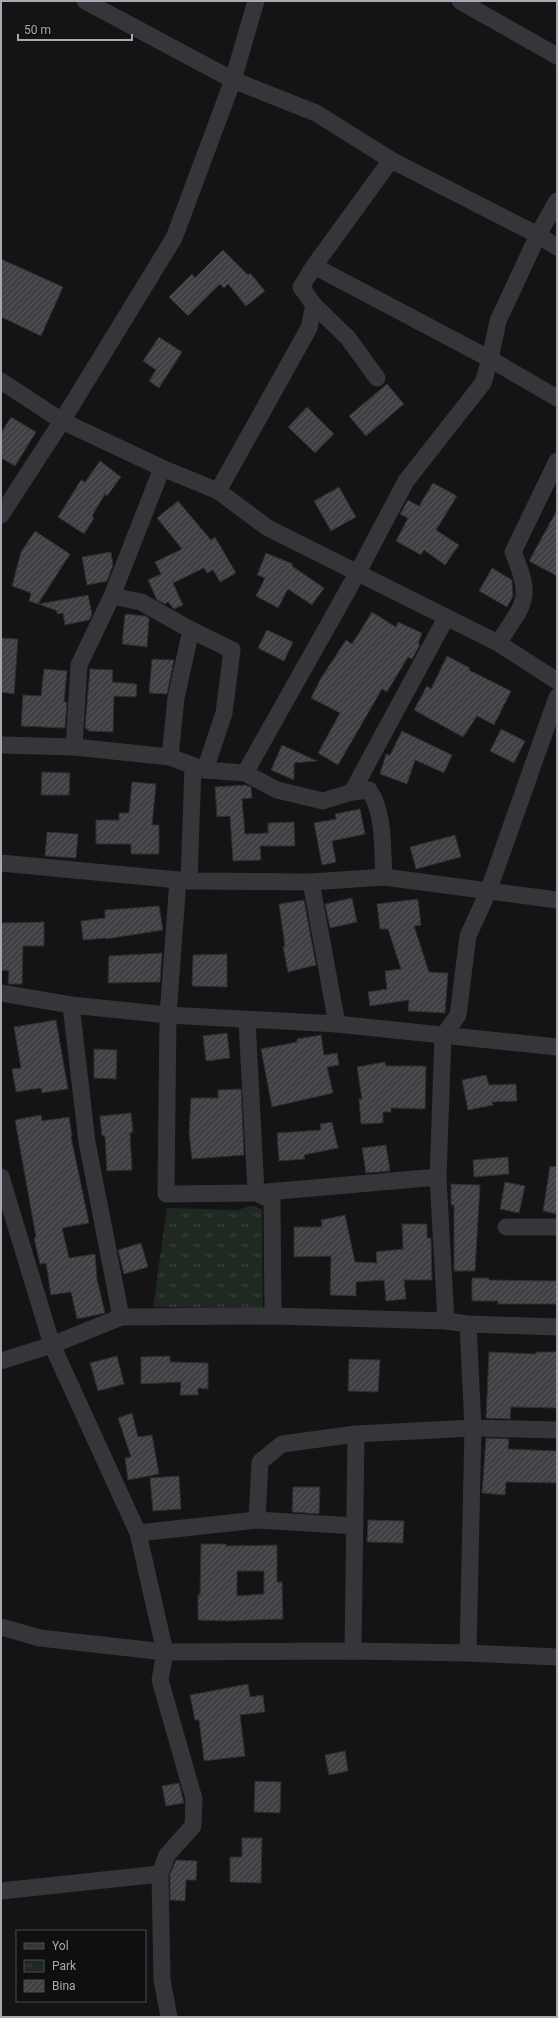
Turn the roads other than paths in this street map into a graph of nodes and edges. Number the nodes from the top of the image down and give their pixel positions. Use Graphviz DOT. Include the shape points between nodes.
graph roads {
  1 [pos="85,1"];
  2 [pos="256,1"];
  3 [pos="460,1"];
  4 [pos="557,56"];
  5 [pos="233,80"];
  6 [pos="391,160"];
  7 [pos="557,201"];
  8 [pos="538,235"];
  9 [pos="557,247"];
  10 [pos="314,266"];
  11 [pos="314,306"];
  12 [pos="490,359"];
  13 [pos="377,378"];
  14 [pos="1,381"];
  15 [pos="557,398"];
  16 [pos="62,421"];
  17 [pos="557,461"];
  18 [pos="162,468"];
  19 [pos="218,491"];
  20 [pos="1,515"];
  21 [pos="358,572"];
  22 [pos="112,596"];
  23 [pos="446,618"];
  24 [pos="191,630"];
  25 [pos="498,643"];
  26 [pos="557,681"];
  27 [pos="557,697"];
  28 [pos="1,745"];
  29 [pos="74,747"];
  30 [pos="170,757"];
  31 [pos="199,768"];
  32 [pos="244,773"];
  33 [pos="352,792"];
  34 [pos="1,863"];
  35 [pos="384,877"];
  36 [pos="183,881"];
  37 [pos="312,882"];
  38 [pos="488,892"];
  39 [pos="557,900"];
  40 [pos="1,993"];
  41 [pos="71,1006"];
  42 [pos="168,1015"];
  43 [pos="247,1020"];
  44 [pos="337,1024"];
  45 [pos="443,1036"];
  46 [pos="557,1048"];
  47 [pos="1,1177"];
  48 [pos="438,1177"];
  49 [pos="256,1193"];
  50 [pos="506,1227"];
  51 [pos="557,1227"];
  52 [pos="273,1316"];
  53 [pos="121,1317"];
  54 [pos="446,1321"];
  55 [pos="468,1324"];
  56 [pos="557,1327"];
  57 [pos="52,1345"];
  58 [pos="1,1361"];
  59 [pos="473,1428"];
  60 [pos="557,1430"];
  61 [pos="356,1434"];
  62 [pos="257,1520"];
  63 [pos="355,1526"];
  64 [pos="138,1533"];
  65 [pos="1,1627"];
  66 [pos="353,1651"];
  67 [pos="165,1652"];
  68 [pos="468,1653"];
  69 [pos="557,1657"];
  70 [pos="160,1874"];
  71 [pos="1,1891"];
  72 [pos="170,2017"];
  1 -- 5 [label="street"];
  2 -- 5 [label="street"];
  3 -- 4 [label="street"];
  5 -- 6 [label="street" via="316,113"];
  5 -- 16 [label="street" via="174,238"];
  6 -- 8 [label="street"];
  6 -- 10 [label="street"];
  7 -- 8 [label="street"];
  8 -- 9 [label="street"];
  8 -- 12 [label="street" via="498,321"];
  10 -- 11 [label="street" via="301,287"];
  10 -- 12 [label="street"];
  11 -- 13 [label="street" via="348,338"];
  11 -- 19 [label="street" via="309,328"];
  12 -- 15 [label="street"];
  12 -- 21 [label="street" via="482,383 406,481"];
  14 -- 16 [label="street"];
  16 -- 18 [label="street"];
  16 -- 20 [label="street"];
  17 -- 25 [label="street" via="513,552 522,574 525,592 521,609"];
  18 -- 19 [label="street"];
  18 -- 22 [label="street"];
  19 -- 21 [label="street" via="268,528"];
  21 -- 23 [label="street"];
  21 -- 32 [label="street"];
  22 -- 24 [label="street" via="141,602"];
  22 -- 29 [label="street" via="79,665"];
  23 -- 25 [label="street"];
  23 -- 33 [label="street"];
  24 -- 30 [label="street" via="176,698"];
  24 -- 31 [label="street" via="232,650 224,713"];
  25 -- 26 [label="street"];
  27 -- 38 [label="street"];
  28 -- 29 [label="street"];
  29 -- 30 [label="street"];
  30 -- 31 [label="street"];
  31 -- 32 [label="street"];
  31 -- 36 [label="street"];
  32 -- 33 [label="street" via="277,790 323,801"];
  33 -- 35 [label="street" via="368,790 376,800"];
  34 -- 36 [label="street"];
  35 -- 37 [label="street"];
  35 -- 38 [label="street"];
  36 -- 37 [label="street"];
  36 -- 42 [label="street"];
  37 -- 44 [label="street"];
  38 -- 39 [label="street"];
  38 -- 45 [label="street" via="468,936 458,1015"];
  40 -- 41 [label="street"];
  41 -- 42 [label="street"];
  41 -- 53 [label="street" via="87,1142"];
  42 -- 43 [label="street"];
  42 -- 49 [label="street" via="166,1194"];
  43 -- 44 [label="street"];
  43 -- 49 [label="street"];
  44 -- 45 [label="street"];
  45 -- 46 [label="street"];
  45 -- 48 [label="street"];
  47 -- 57 [label="street"];
  48 -- 49 [label="street"];
  48 -- 54 [label="street"];
  49 -- 52 [label="street" via="272,1200"];
  50 -- 51 [label="street"];
  52 -- 53 [label="street"];
  52 -- 54 [label="street"];
  53 -- 57 [label="street"];
  54 -- 55 [label="street"];
  55 -- 56 [label="street"];
  55 -- 59 [label="street"];
  57 -- 58 [label="street"];
  57 -- 64 [label="street"];
  59 -- 60 [label="street"];
  59 -- 61 [label="street"];
  59 -- 68 [label="street"];
  61 -- 62 [label="street" via="282,1444 260,1462"];
  61 -- 63 [label="street"];
  62 -- 63 [label="street"];
  62 -- 64 [label="street"];
  63 -- 66 [label="street"];
  64 -- 67 [label="street"];
  65 -- 67 [label="street" via="40,1638"];
  66 -- 67 [label="street"];
  66 -- 68 [label="street"];
  67 -- 70 [label="street" via="160,1680 194,1799 193,1826 166,1854"];
  68 -- 69 [label="street"];
  70 -- 71 [label="street"];
  70 -- 72 [label="street" via="162,1980"];
}
